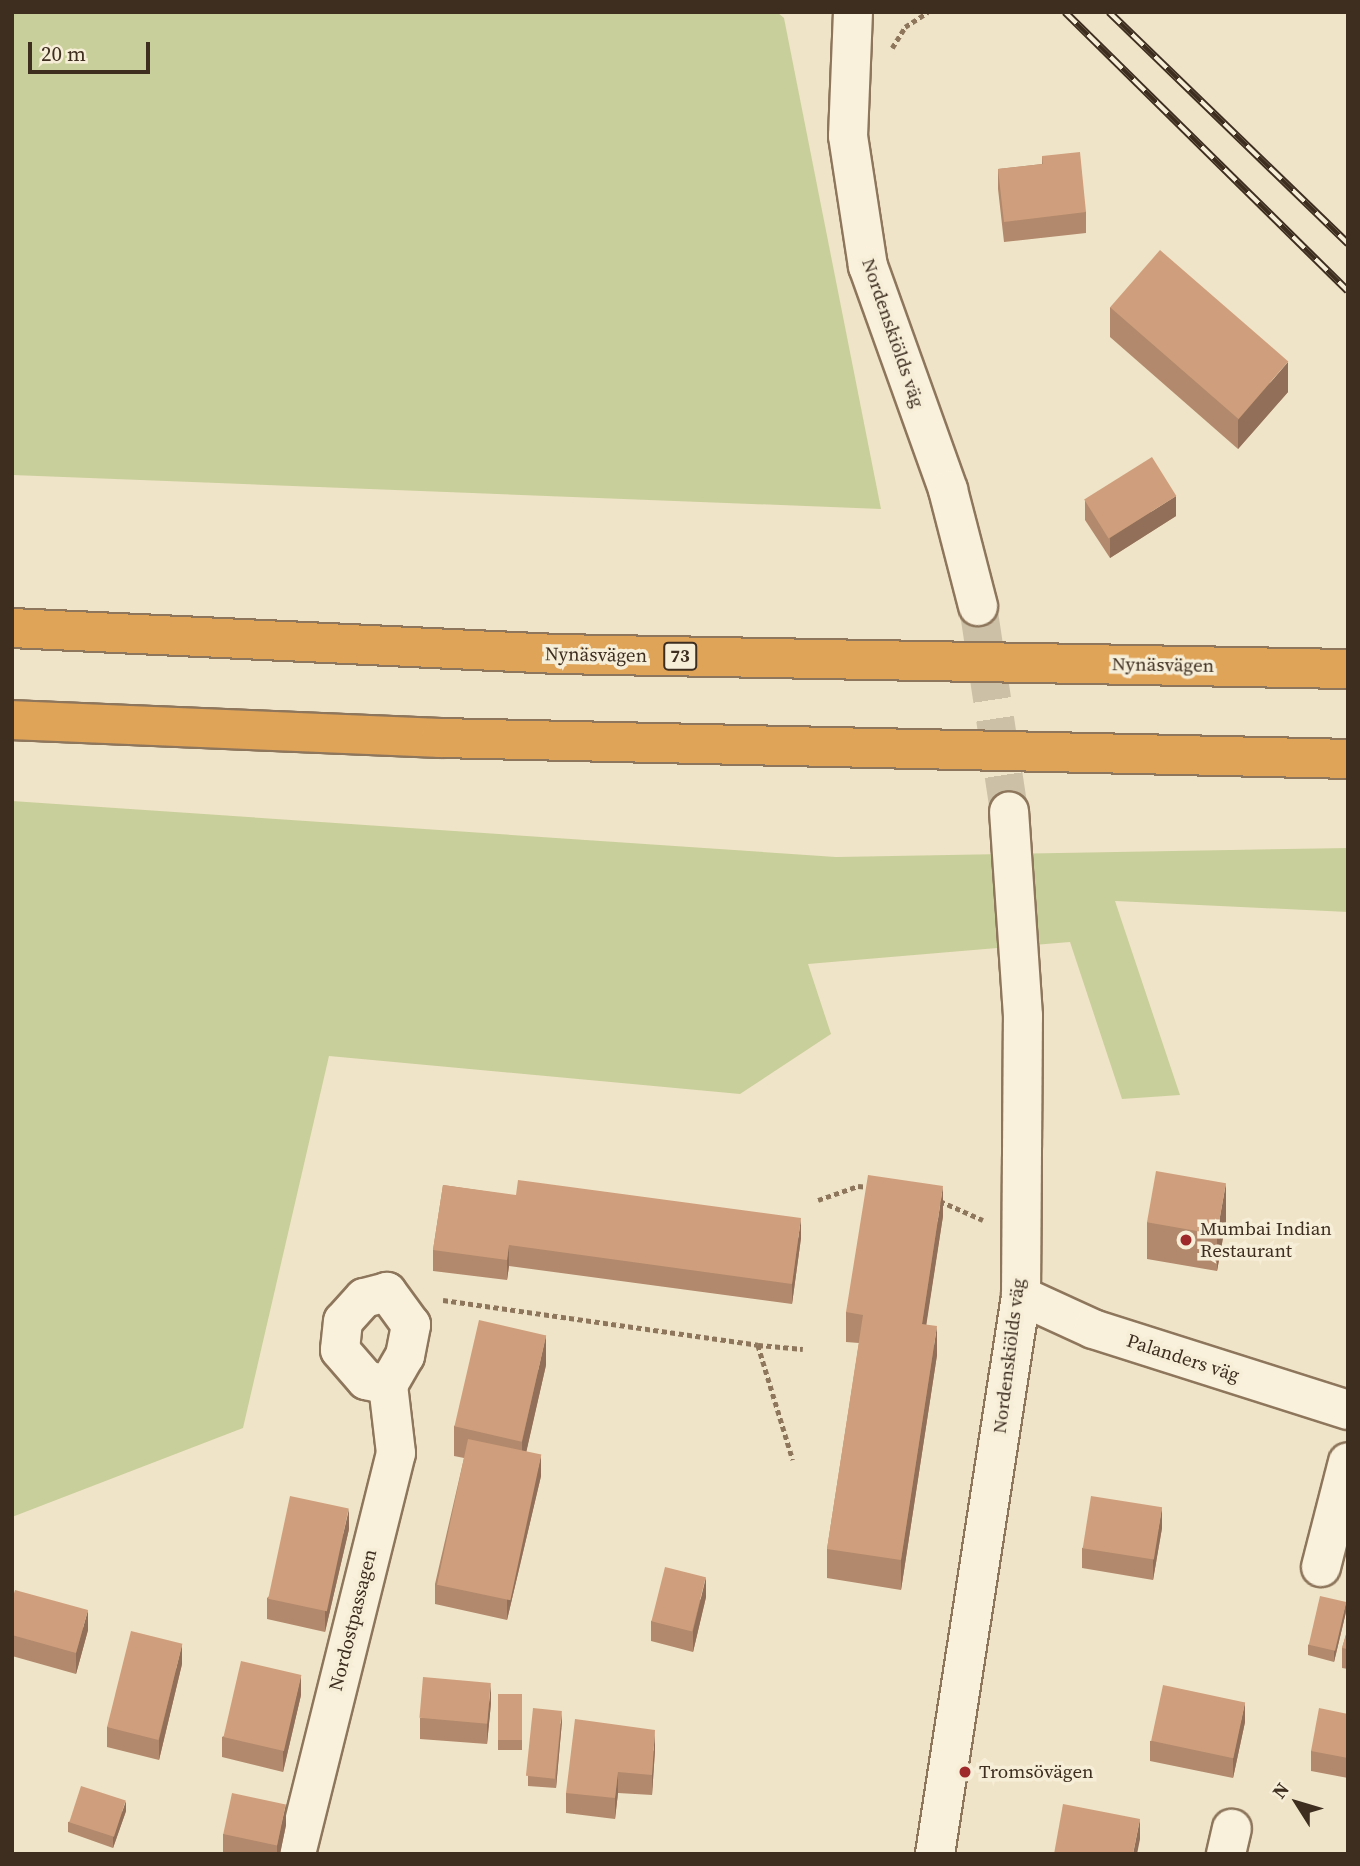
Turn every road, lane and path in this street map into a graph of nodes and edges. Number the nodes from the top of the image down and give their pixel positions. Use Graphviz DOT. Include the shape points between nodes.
graph roads {
  1 [pos="853,12"];
  2 [pos="928,12"];
  3 [pos="891,52"];
  4 [pos="978,606"];
  5 [pos="12,628"];
  6 [pos="1348,669"];
  7 [pos="12,720"];
  8 [pos="1348,759"];
  9 [pos="1009,811"];
  10 [pos="879,1187"];
  11 [pos="928,1198"];
  12 [pos="818,1200"];
  13 [pos="983,1220"];
  14 [pos="387,1292"];
  15 [pos="1021,1296"];
  16 [pos="758,1345"];
  17 [pos="803,1349"];
  18 [pos="388,1385"];
  19 [pos="1348,1410"];
  20 [pos="793,1460"];
  21 [pos="1348,1462"];
  22 [pos="1321,1567"];
  23 [pos="296,1854"];
  24 [pos="935,1854"];
  1 -- 4 [label="street, Nordenskiölds väg" via="848,136 868,266 948,490"];
  2 -- 3 [label="path" via="905,27"];
  5 -- 6 [label="highway, Nynäsvägen / 73" via="557,654"];
  7 -- 8 [label="highway" via="440,738"];
  9 -- 15 [label="street, Nordenskiölds väg" via="1023,1016"];
  10 -- 12 [label="path" via="858,1185"];
  11 -- 13 [label="path"];
  14 -- 16 [label="path"];
  14 -- 18 [label="street" via="411,1325 405,1356"];
  14 -- 18 [label="street" via="364,1298 343,1321 340,1350 366,1380"];
  15 -- 19 [label="street, Palanders väg" via="1093,1329"];
  15 -- 24 [label="street, Nordenskiölds väg"];
  16 -- 17 [label="path"];
  16 -- 20 [label="path"];
  18 -- 23 [label="street, Nordostpassagen" via="396,1453"];
  21 -- 22 [label="street"];
}
